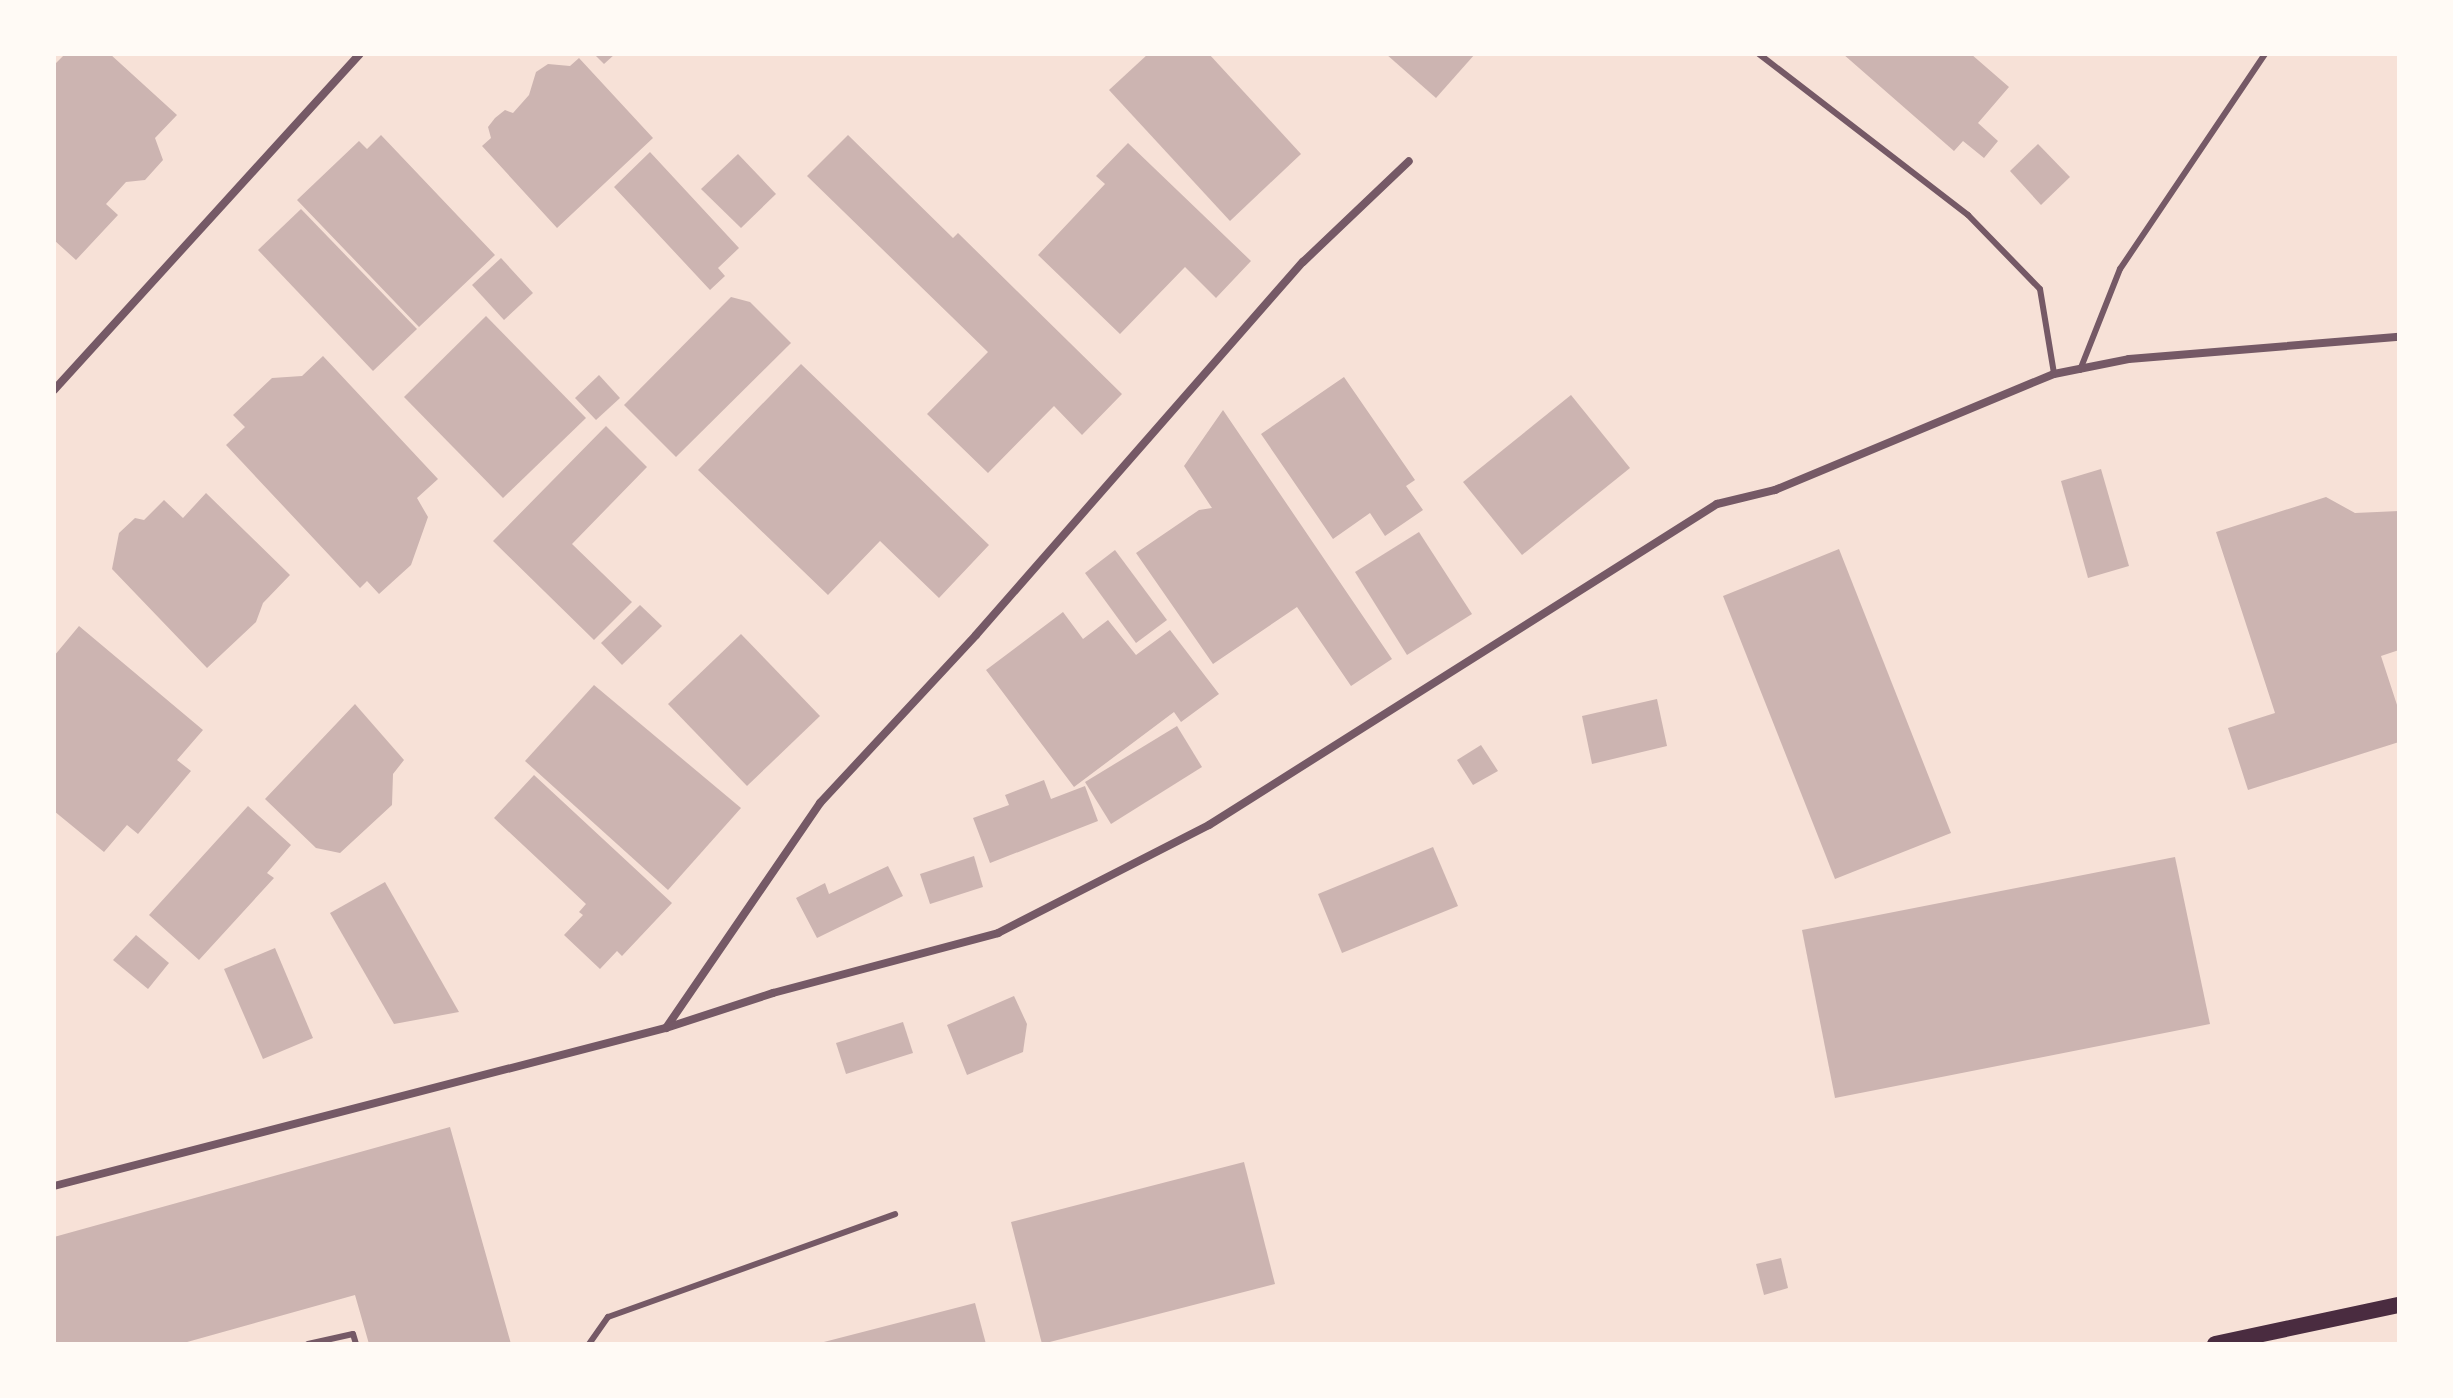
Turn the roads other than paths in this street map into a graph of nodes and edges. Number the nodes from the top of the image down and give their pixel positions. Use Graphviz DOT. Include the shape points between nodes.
graph roads {
  1 [pos="360,54"];
  2 [pos="1759,54"];
  3 [pos="2265,54"];
  4 [pos="1409,161"];
  5 [pos="2399,337"];
  6 [pos="2080,370"];
  7 [pos="2054,374"];
  8 [pos="54,390"];
  9 [pos="666,1028"];
  10 [pos="54,1186"];
  11 [pos="895,1214"];
  12 [pos="2399,1305"];
  13 [pos="308,1344"];
  14 [pos="356,1344"];
  15 [pos="589,1344"];
  16 [pos="2215,1344"];
  1 -- 8 [label="street"];
  2 -- 7 [label="lane" via="1968,215 2040,289"];
  3 -- 6 [label="lane" via="2120,269"];
  4 -- 9 [label="street" via="1303,262 976,635 820,803"];
  5 -- 6 [label="street" via="2129,359"];
  6 -- 7 [label="street"];
  7 -- 9 [label="street" via="1775,490 1717,504 1209,825 998,933 773,993"];
  9 -- 10 [label="street"];
  11 -- 15 [label="lane" via="608,1317"];
  12 -- 16 [label="main road"];
  13 -- 14 [label="lane" via="353,1334"];
}
